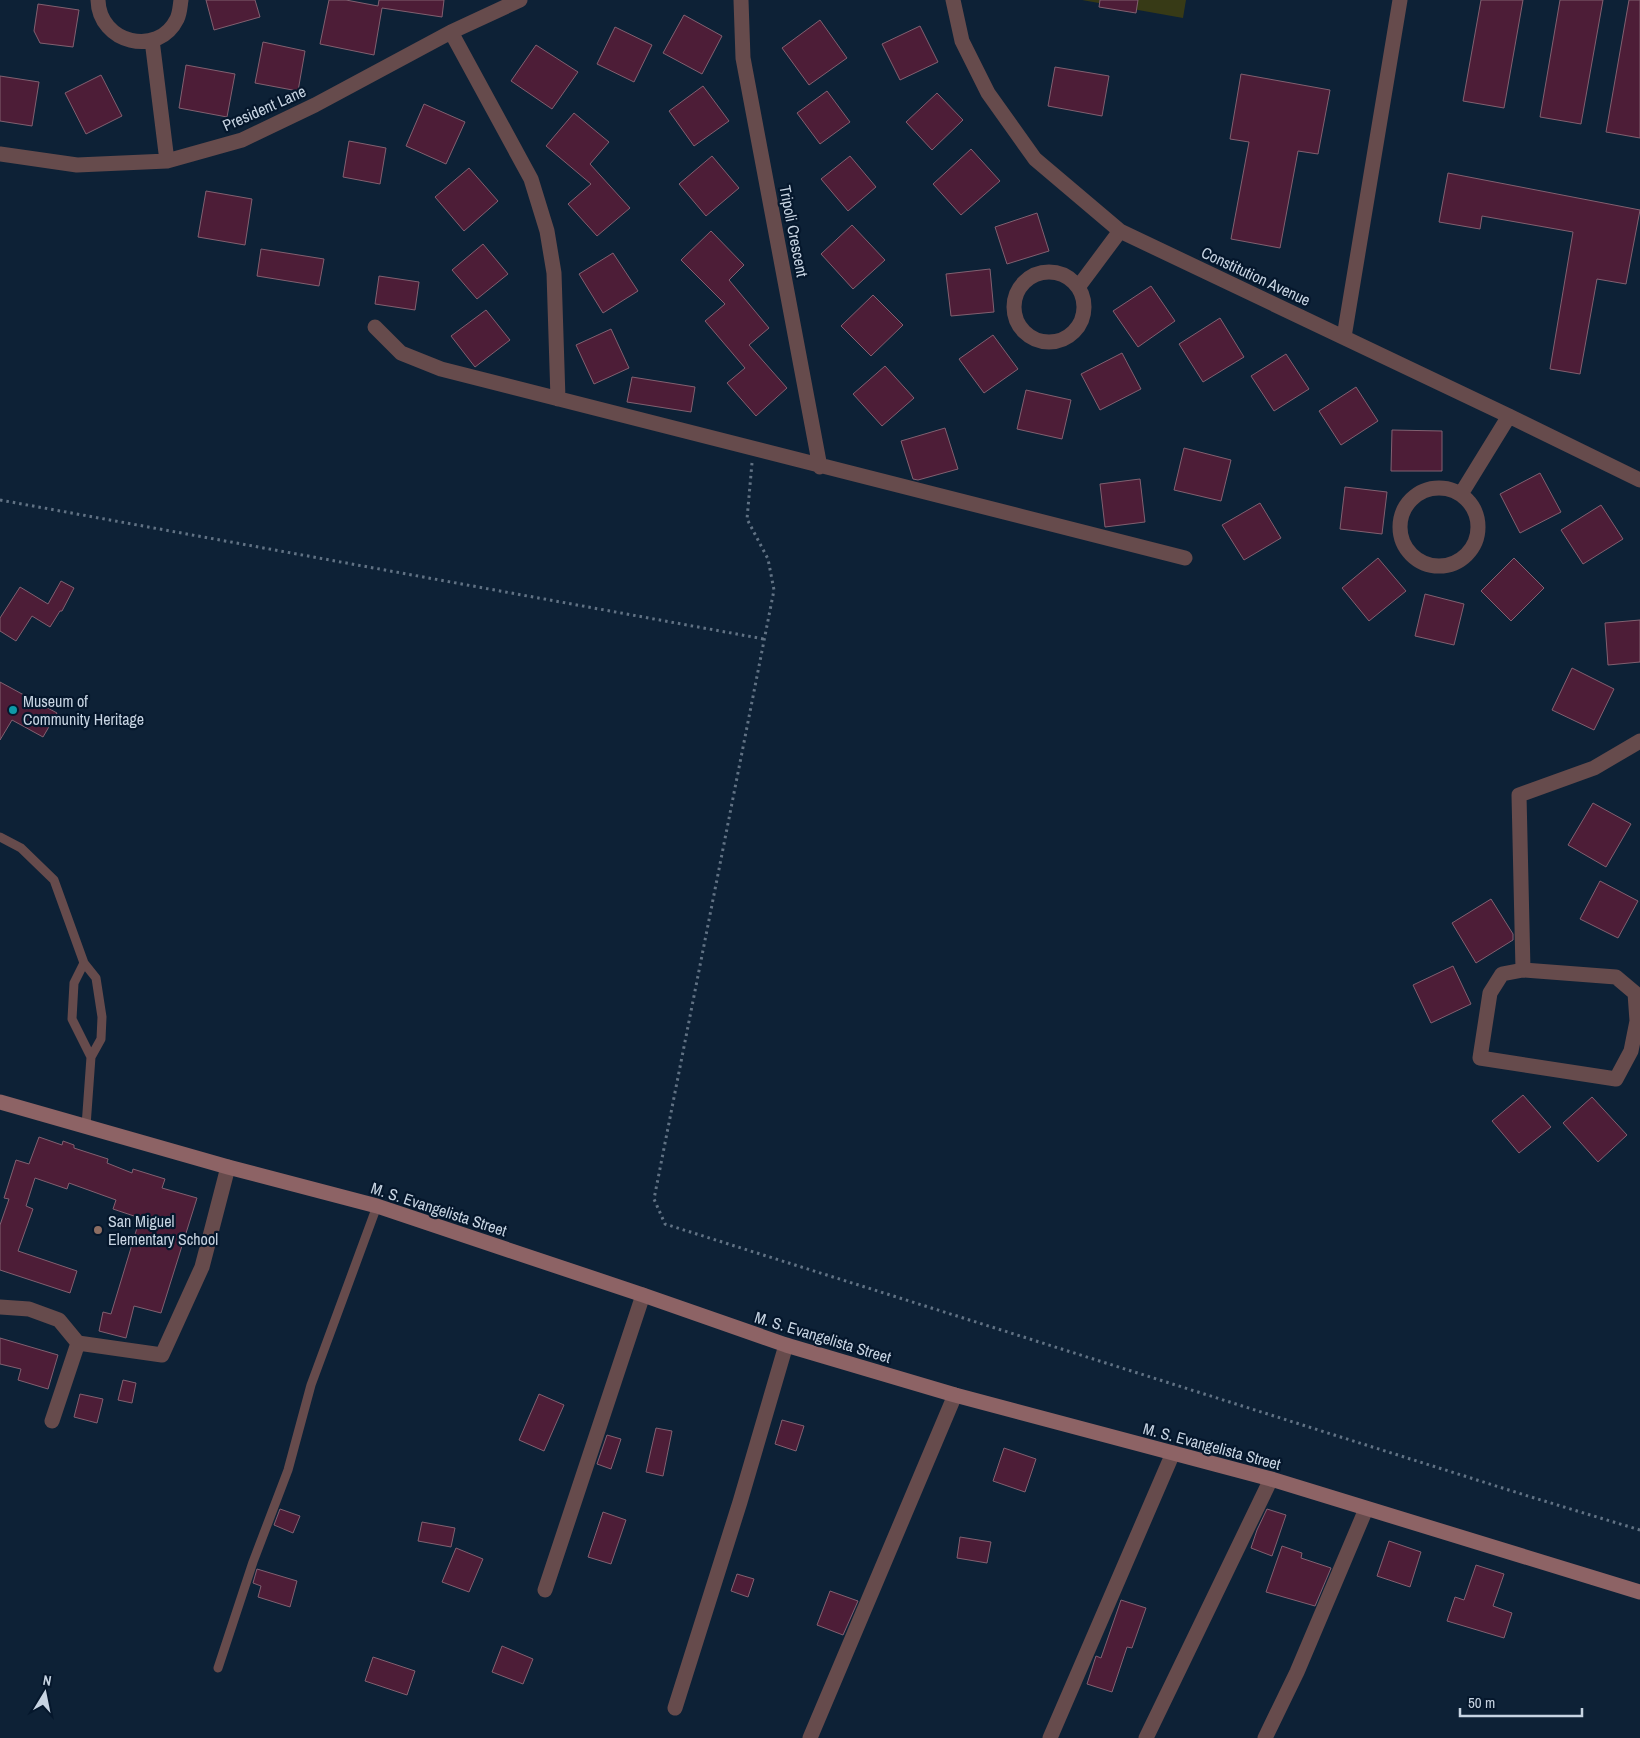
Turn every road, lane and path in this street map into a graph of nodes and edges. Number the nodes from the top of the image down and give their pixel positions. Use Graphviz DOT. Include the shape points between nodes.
graph roads {
  1 [pos="98,0"];
  2 [pos="181,0"];
  3 [pos="520,0"];
  4 [pos="741,0"];
  5 [pos="953,0"];
  6 [pos="1400,0"];
  7 [pos="451,32"];
  8 [pos="152,40"];
  9 [pos="0,154"];
  10 [pos="167,161"];
  11 [pos="1120,232"];
  12 [pos="1079,286"];
  13 [pos="375,328"];
  14 [pos="1344,337"];
  15 [pos="558,399"];
  16 [pos="1509,416"];
  17 [pos="753,450"];
  18 [pos="820,467"];
  19 [pos="1640,480"];
  20 [pos="1461,494"];
  21 [pos="0,500"];
  22 [pos="1185,558"];
  23 [pos="765,639"];
  24 [pos="1640,741"];
  25 [pos="0,837"];
  26 [pos="84,963"];
  27 [pos="1523,970"];
  28 [pos="91,1057"];
  29 [pos="0,1102"];
  30 [pos="86,1126"];
  31 [pos="228,1167"];
  32 [pos="377,1206"];
  33 [pos="643,1295"];
  34 [pos="0,1307"];
  35 [pos="78,1343"];
  36 [pos="786,1345"];
  37 [pos="955,1395"];
  38 [pos="52,1421"];
  39 [pos="1173,1453"];
  40 [pos="1271,1479"];
  41 [pos="1366,1509"];
  42 [pos="1640,1530"];
  43 [pos="545,1590"];
  44 [pos="1640,1592"];
  45 [pos="218,1668"];
  46 [pos="675,1708"];
  47 [pos="810,1738"];
  48 [pos="1050,1738"];
  49 [pos="1146,1738"];
  50 [pos="1265,1738"];
  1 -- 8 [label="street" via="103,21 112,32 131,41"];
  2 -- 8 [label="street" via="176,21 167,32"];
  3 -- 7 [label="street, President Lane"];
  4 -- 18 [label="street, Tripoli Crescent" via="743,58"];
  5 -- 11 [label="street, Constitution Avenue" via="962,41 988,93 1035,159"];
  6 -- 14 [label="street"];
  7 -- 10 [label="street, President Lane" via="316,105 242,140"];
  7 -- 15 [label="street" via="531,179 547,231 554,273"];
  8 -- 10 [label="street"];
  9 -- 10 [label="street, President Lane" via="77,166"];
  11 -- 12 [label="street"];
  11 -- 14 [label="street, Constitution Avenue"];
  12 -- 12 [label="street" via="1084,297 1082,321 1065,339 1041,341 1020,328 1015,316 1017,292 1034,274 1046,271 1065,274"];
  13 -- 15 [label="street" via="401,353 441,369"];
  14 -- 16 [label="street, Constitution Avenue"];
  15 -- 17 [label="street"];
  16 -- 19 [label="street, Constitution Avenue"];
  16 -- 20 [label="street"];
  17 -- 18 [label="street"];
  17 -- 23 [label="path" via="748,518 768,559 774,590"];
  18 -- 22 [label="street"];
  20 -- 20 [label="street" via="1478,516 1479,530 1471,551 1448,566 1434,566 1417,560 1401,537 1400,521 1408,502 1429,489 1453,490"];
  21 -- 23 [label="path"];
  23 -- 42 [label="path" via="654,1199 665,1224"];
  24 -- 27 [label="street" via="1594,768 1519,794"];
  25 -- 26 [label="lane" via="21,848 54,880"];
  26 -- 28 [label="lane" via="74,983 72,1019"];
  26 -- 28 [label="lane" via="96,978 102,1017 101,1039"];
  27 -- 27 [label="street" via="1502,974 1490,993 1480,1058 1616,1078 1631,1051 1637,1021 1635,993 1616,977"];
  28 -- 30 [label="lane"];
  29 -- 30 [label="street, M. S. Evangelista Street"];
  30 -- 31 [label="street, M. S. Evangelista Street"];
  31 -- 32 [label="street, M. S. Evangelista Street"];
  31 -- 35 [label="street" via="202,1267 162,1355"];
  32 -- 33 [label="street, M. S. Evangelista Street"];
  32 -- 45 [label="lane" via="311,1385 288,1470"];
  33 -- 36 [label="street, M. S. Evangelista Street"];
  33 -- 43 [label="street"];
  34 -- 35 [label="street" via="29,1309 59,1320"];
  35 -- 38 [label="street"];
  36 -- 37 [label="street, M. S. Evangelista Street"];
  36 -- 46 [label="street"];
  37 -- 39 [label="street, M. S. Evangelista Street"];
  37 -- 47 [label="street"];
  39 -- 40 [label="street, M. S. Evangelista Street"];
  39 -- 48 [label="street"];
  40 -- 41 [label="street, M. S. Evangelista Street"];
  40 -- 49 [label="street"];
  41 -- 44 [label="street, M. S. Evangelista Street"];
  41 -- 50 [label="street" via="1297,1672"];
}
